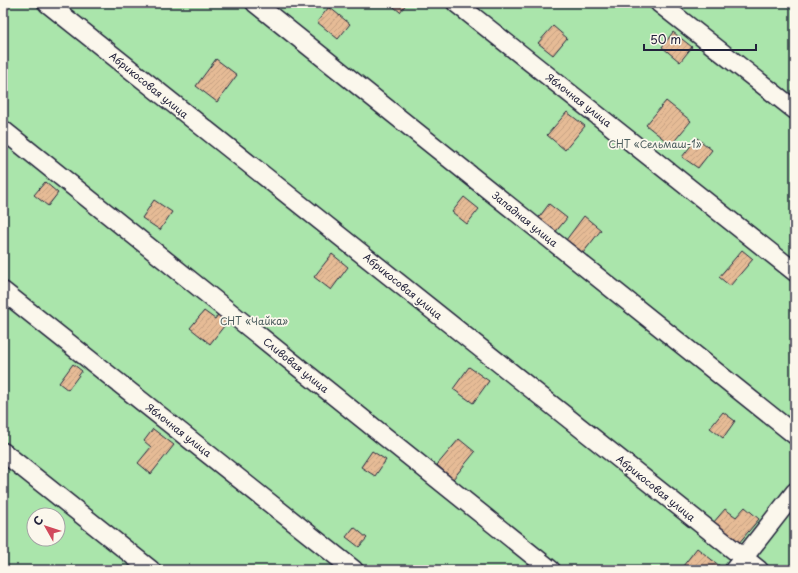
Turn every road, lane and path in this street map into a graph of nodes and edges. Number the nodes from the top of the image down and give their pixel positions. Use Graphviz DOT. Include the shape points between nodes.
graph roads {
  1 [pos="47,3"];
  2 [pos="255,3"];
  3 [pos="456,3"];
  4 [pos="659,3"];
  5 [pos="795,110"];
  6 [pos="3,130"];
  7 [pos="795,272"];
  8 [pos="3,291"];
  9 [pos="795,435"];
  10 [pos="3,452"];
  11 [pos="795,492"];
  12 [pos="738,564"];
  13 [pos="151,570"];
  14 [pos="354,570"];
  15 [pos="551,570"];
  16 [pos="759,570"];
  1 -- 12 [label="street, Абрикосовая улица"];
  2 -- 9 [label="street, Западная улица"];
  3 -- 7 [label="street, Яблочная улица"];
  4 -- 5 [label="street"];
  6 -- 15 [label="street, Сливовая улица"];
  8 -- 14 [label="street, Яблочная улица"];
  10 -- 13 [label="street"];
  11 -- 12 [label="street"];
  12 -- 16 [label="street, Абрикосовая улица"];
}
